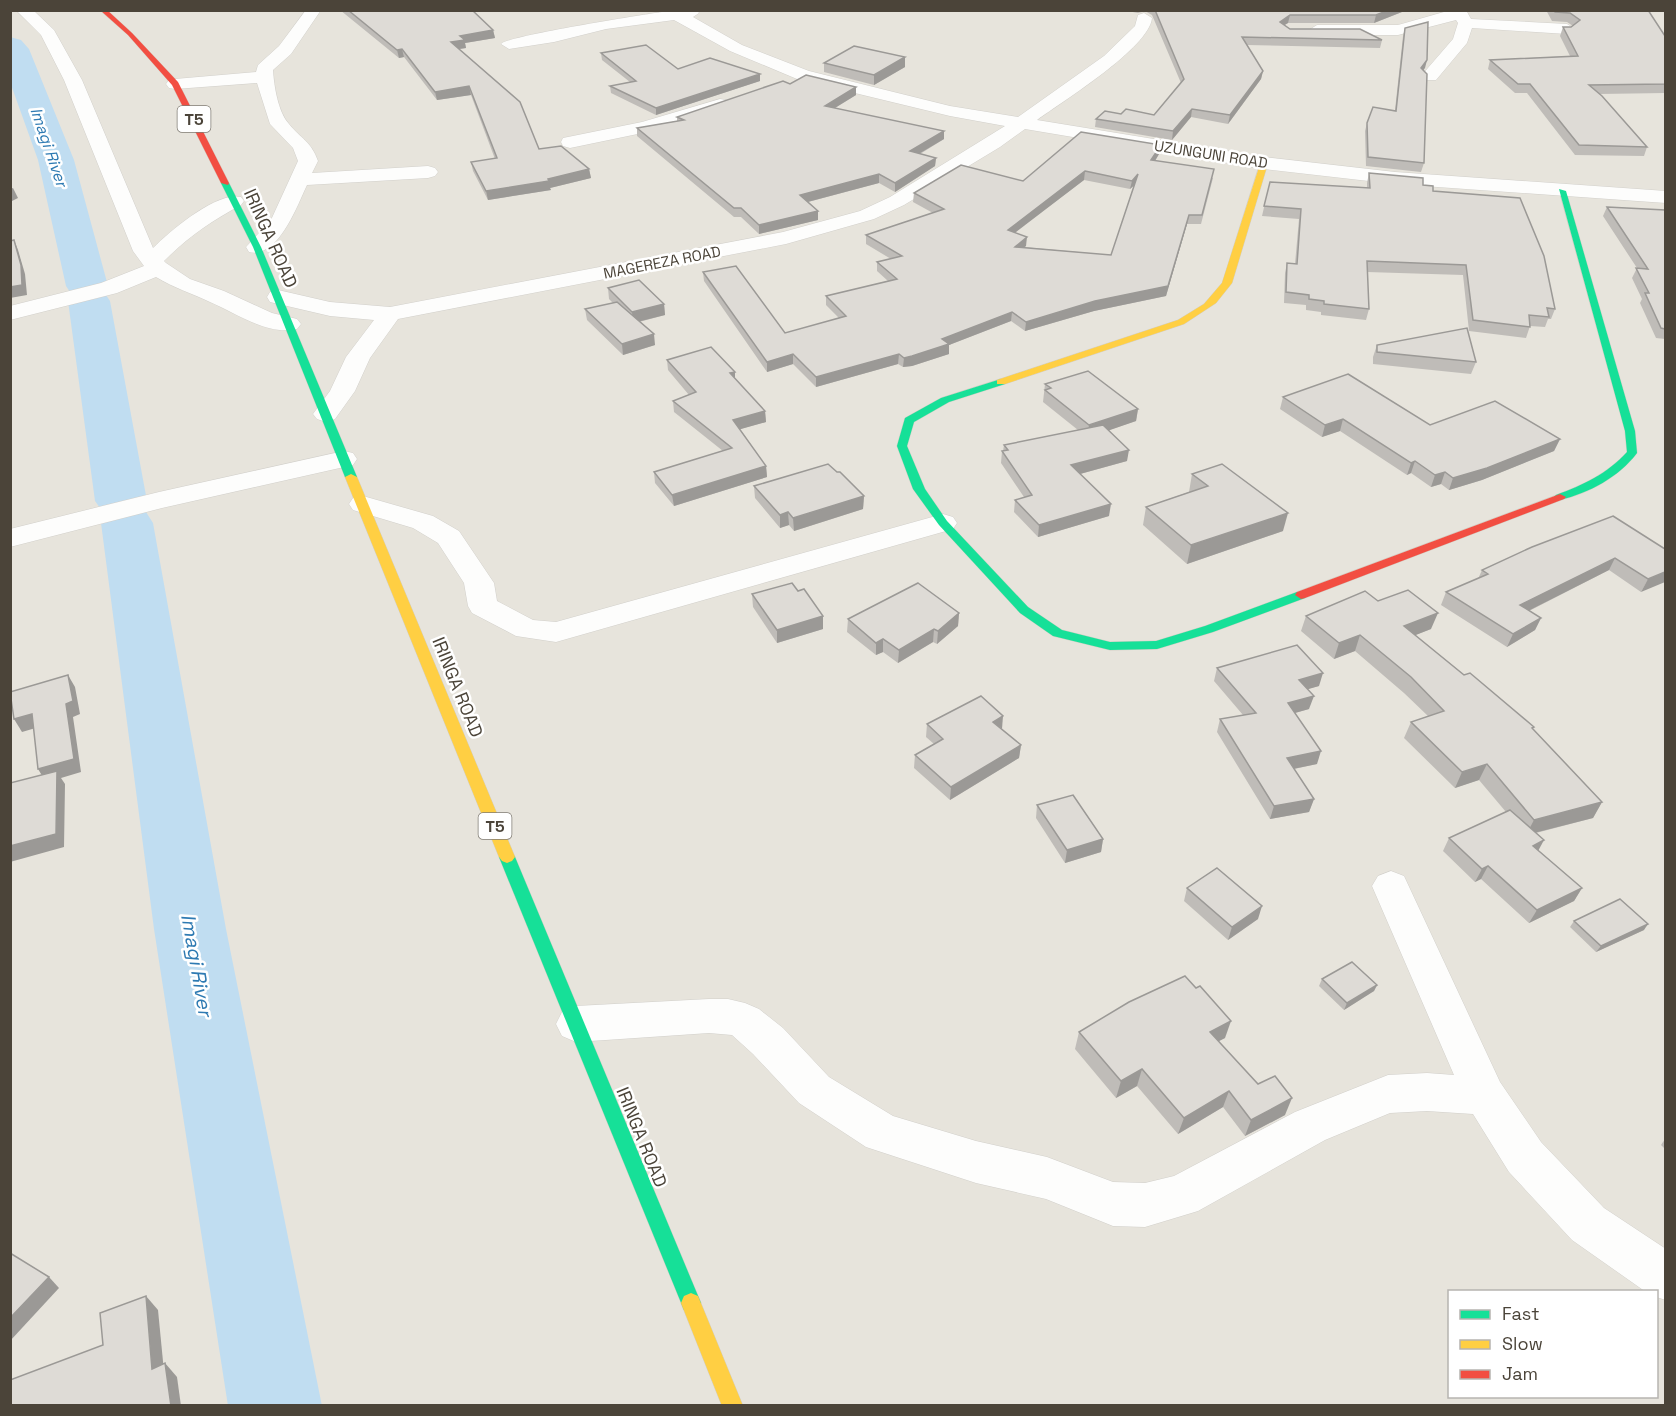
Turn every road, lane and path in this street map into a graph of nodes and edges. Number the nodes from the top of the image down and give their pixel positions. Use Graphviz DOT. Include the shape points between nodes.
graph roads {
  1 [pos="23,10"];
  2 [pos="103,10"];
  3 [pos="314,10"];
  4 [pos="700,10"];
  5 [pos="673,13"];
  6 [pos="1461,16"];
  7 [pos="1144,18"];
  8 [pos="1567,29"];
  9 [pos="1299,30"];
  10 [pos="509,44"];
  11 [pos="803,75"];
  12 [pos="1430,76"];
  13 [pos="263,77"];
  14 [pos="782,82"];
  15 [pos="175,84"];
  16 [pos="738,98"];
  17 [pos="1023,124"];
  18 [pos="570,142"];
  19 [pos="1264,163"];
  20 [pos="428,171"];
  21 [pos="298,180"];
  22 [pos="1562,191"];
  23 [pos="1665,197"];
  24 [pos="234,201"];
  25 [pos="257,247"];
  26 [pos="155,265"];
  27 [pos="278,297"];
  28 [pos="10,313"];
  29 [pos="390,314"];
  30 [pos="289,324"];
  31 [pos="326,414"];
  32 [pos="344,459"];
  33 [pos="363,504"];
  34 [pos="943,523"];
  35 [pos="10,538"];
  36 [pos="1391,886"];
  37 [pos="576,1023"];
  38 [pos="1485,1096"];
  39 [pos="1665,1277"];
  40 [pos="733,1406"];
  1 -- 26 [label="street" via="48,33 72,80 144,251"];
  2 -- 15 [label="main road, IRINGA ROAD / T5"];
  3 -- 13 [label="street" via="285,50 264,69"];
  4 -- 5 [label="street"];
  5 -- 10 [label="street"];
  5 -- 11 [label="street, UZUNGUNI ROAD" via="736,48"];
  6 -- 8 [label="street"];
  6 -- 9 [label="street" via="1398,30"];
  6 -- 12 [label="street" via="1461,40"];
  7 -- 17 [label="street, MAGEREZA ROAD" via="1143,27 1110,60"];
  11 -- 14 [label="street"];
  11 -- 17 [label="street, UZUNGUNI ROAD" via="950,111"];
  13 -- 15 [label="street"];
  13 -- 21 [label="street" via="274,118 303,145 308,161"];
  15 -- 24 [label="main road, IRINGA ROAD / T5"];
  16 -- 18 [label="street" via="645,128"];
  17 -- 19 [label="street, UZUNGUNI ROAD"];
  17 -- 29 [label="street, MAGEREZA ROAD" via="897,201 837,225"];
  19 -- 22 [label="street, UZUNGUNI ROAD"];
  19 -- 34 [label="main road" via="1227,283 1221,297 1209,308 1181,322 945,400 909,420 902,447 919,489"];
  20 -- 21 [label="street"];
  21 -- 25 [label="street" via="280,222"];
  22 -- 23 [label="street, UZUNGUNI ROAD"];
  22 -- 34 [label="main road" via="1630,432 1632,453 1618,470 1590,486 1157,645 1110,646 1058,633 1023,610"];
  24 -- 25 [label="main road, IRINGA ROAD / T5"];
  24 -- 26 [label="street" via="178,234"];
  25 -- 27 [label="main road, IRINGA ROAD / T5"];
  26 -- 28 [label="street" via="109,288"];
  26 -- 30 [label="street" via="182,284 265,319"];
  27 -- 29 [label="street, MAGEREZA ROAD" via="330,309"];
  27 -- 30 [label="main road, IRINGA ROAD / T5"];
  29 -- 31 [label="street" via="358,357 342,392"];
  30 -- 31 [label="main road, IRINGA ROAD / T5"];
  31 -- 32 [label="main road, IRINGA ROAD / T5"];
  32 -- 33 [label="main road, IRINGA ROAD / T5"];
  32 -- 35 [label="street"];
  33 -- 34 [label="street" via="423,522 448,537 479,583 483,606 527,629 556,632"];
  33 -- 37 [label="main road, IRINGA ROAD / T5"];
  36 -- 38 [label="street"];
  37 -- 38 [label="street" via="709,1016 745,1021 814,1090 880,1134 1047,1178 1113,1204 1145,1205 1182,1196 1310,1126 1388,1094"];
  37 -- 40 [label="main road, IRINGA ROAD / T5"];
  38 -- 39 [label="street" via="1525,1156 1588,1224"];
}
